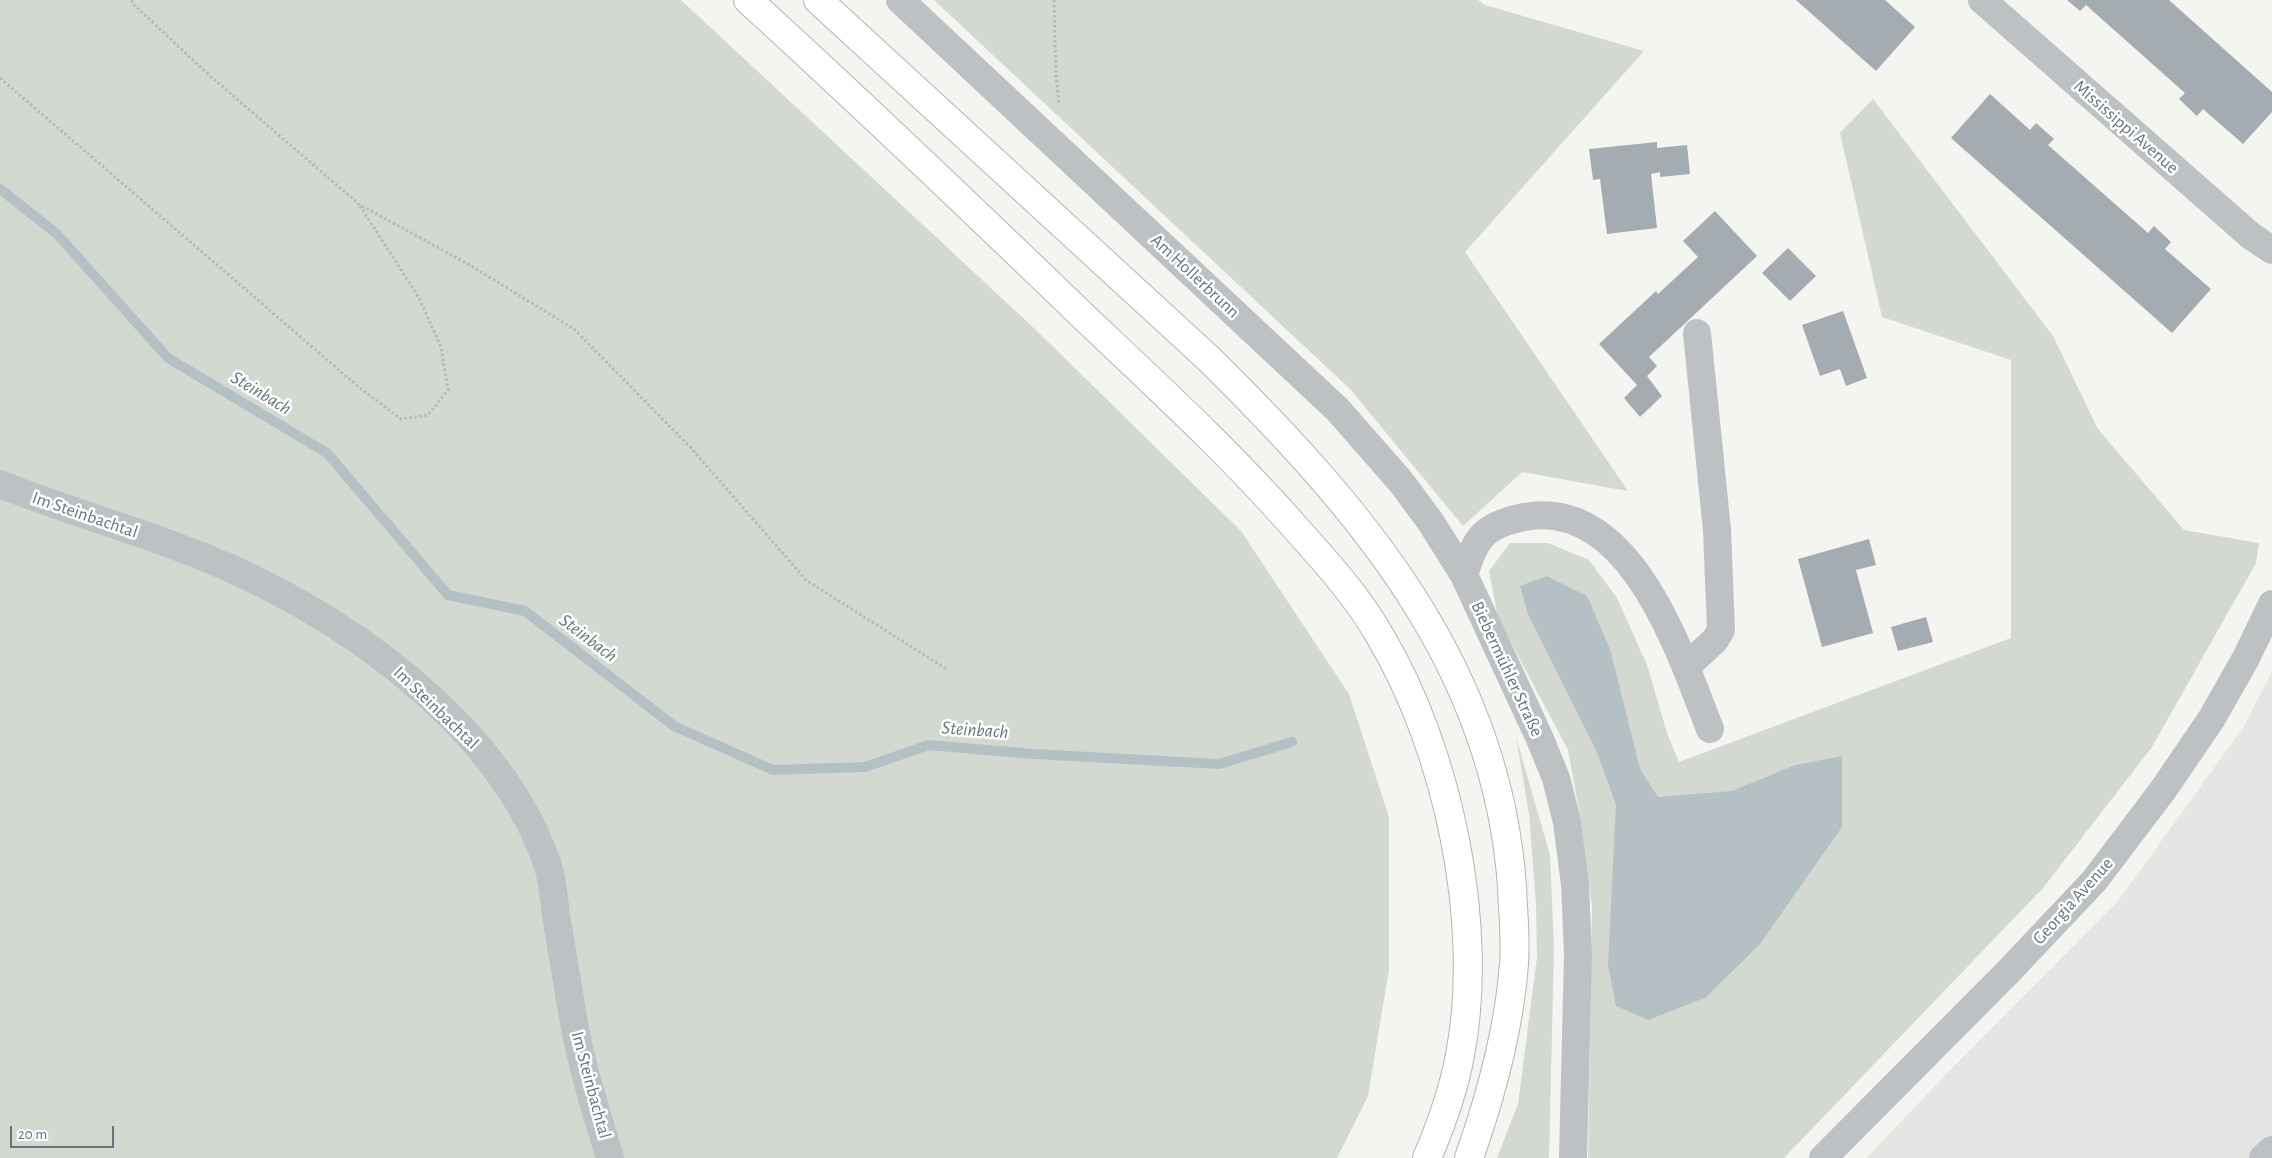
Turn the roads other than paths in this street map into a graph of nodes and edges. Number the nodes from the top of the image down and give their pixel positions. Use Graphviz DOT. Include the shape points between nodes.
graph roads {
  1 [pos="748,0"];
  2 [pos="818,0"];
  3 [pos="900,0"];
  4 [pos="1982,0"];
  5 [pos="2272,250"];
  6 [pos="1697,333"];
  7 [pos="0,484"];
  8 [pos="1464,575"];
  9 [pos="2272,604"];
  10 [pos="1686,667"];
  11 [pos="1710,729"];
  12 [pos="2272,1150"];
  13 [pos="610,1158"];
  14 [pos="1427,1158"];
  15 [pos="1469,1158"];
  16 [pos="1573,1158"];
  17 [pos="1823,1158"];
  18 [pos="2263,1158"];
  1 -- 14 [label="main road" via="890,130 1202,428 1330,566 1380,634 1409,693 1431,751 1452,824 1464,898 1468,979 1460,1055 1448,1101"];
  2 -- 15 [label="main road" via="1179,330 1263,413 1350,509 1387,559 1447,658 1471,708 1489,758 1502,807 1511,878 1514,964 1505,1029"];
  3 -- 8 [label="street, Am Hollerbrunn" via="1338,410 1401,482"];
  4 -- 5 [label="street, Mississippi Avenue"];
  6 -- 10 [label="street" via="1717,530 1721,630 1715,640"];
  7 -- 13 [label="street, Im Steinbachtal" via="207,558 308,606 392,665 461,726 506,781 535,833 549,869 575,1028"];
  8 -- 10 [label="street" via="1471,550 1486,531 1507,520 1535,515 1562,517 1613,544 1644,584"];
  8 -- 16 [label="street, Biebermühler Straße" via="1540,739 1556,778 1568,822 1578,954"];
  9 -- 17 [label="street, Georgia Avenue" via="2212,718 2163,790 2094,881"];
  10 -- 11 [label="street"];
  12 -- 18 [label="street"];
}
